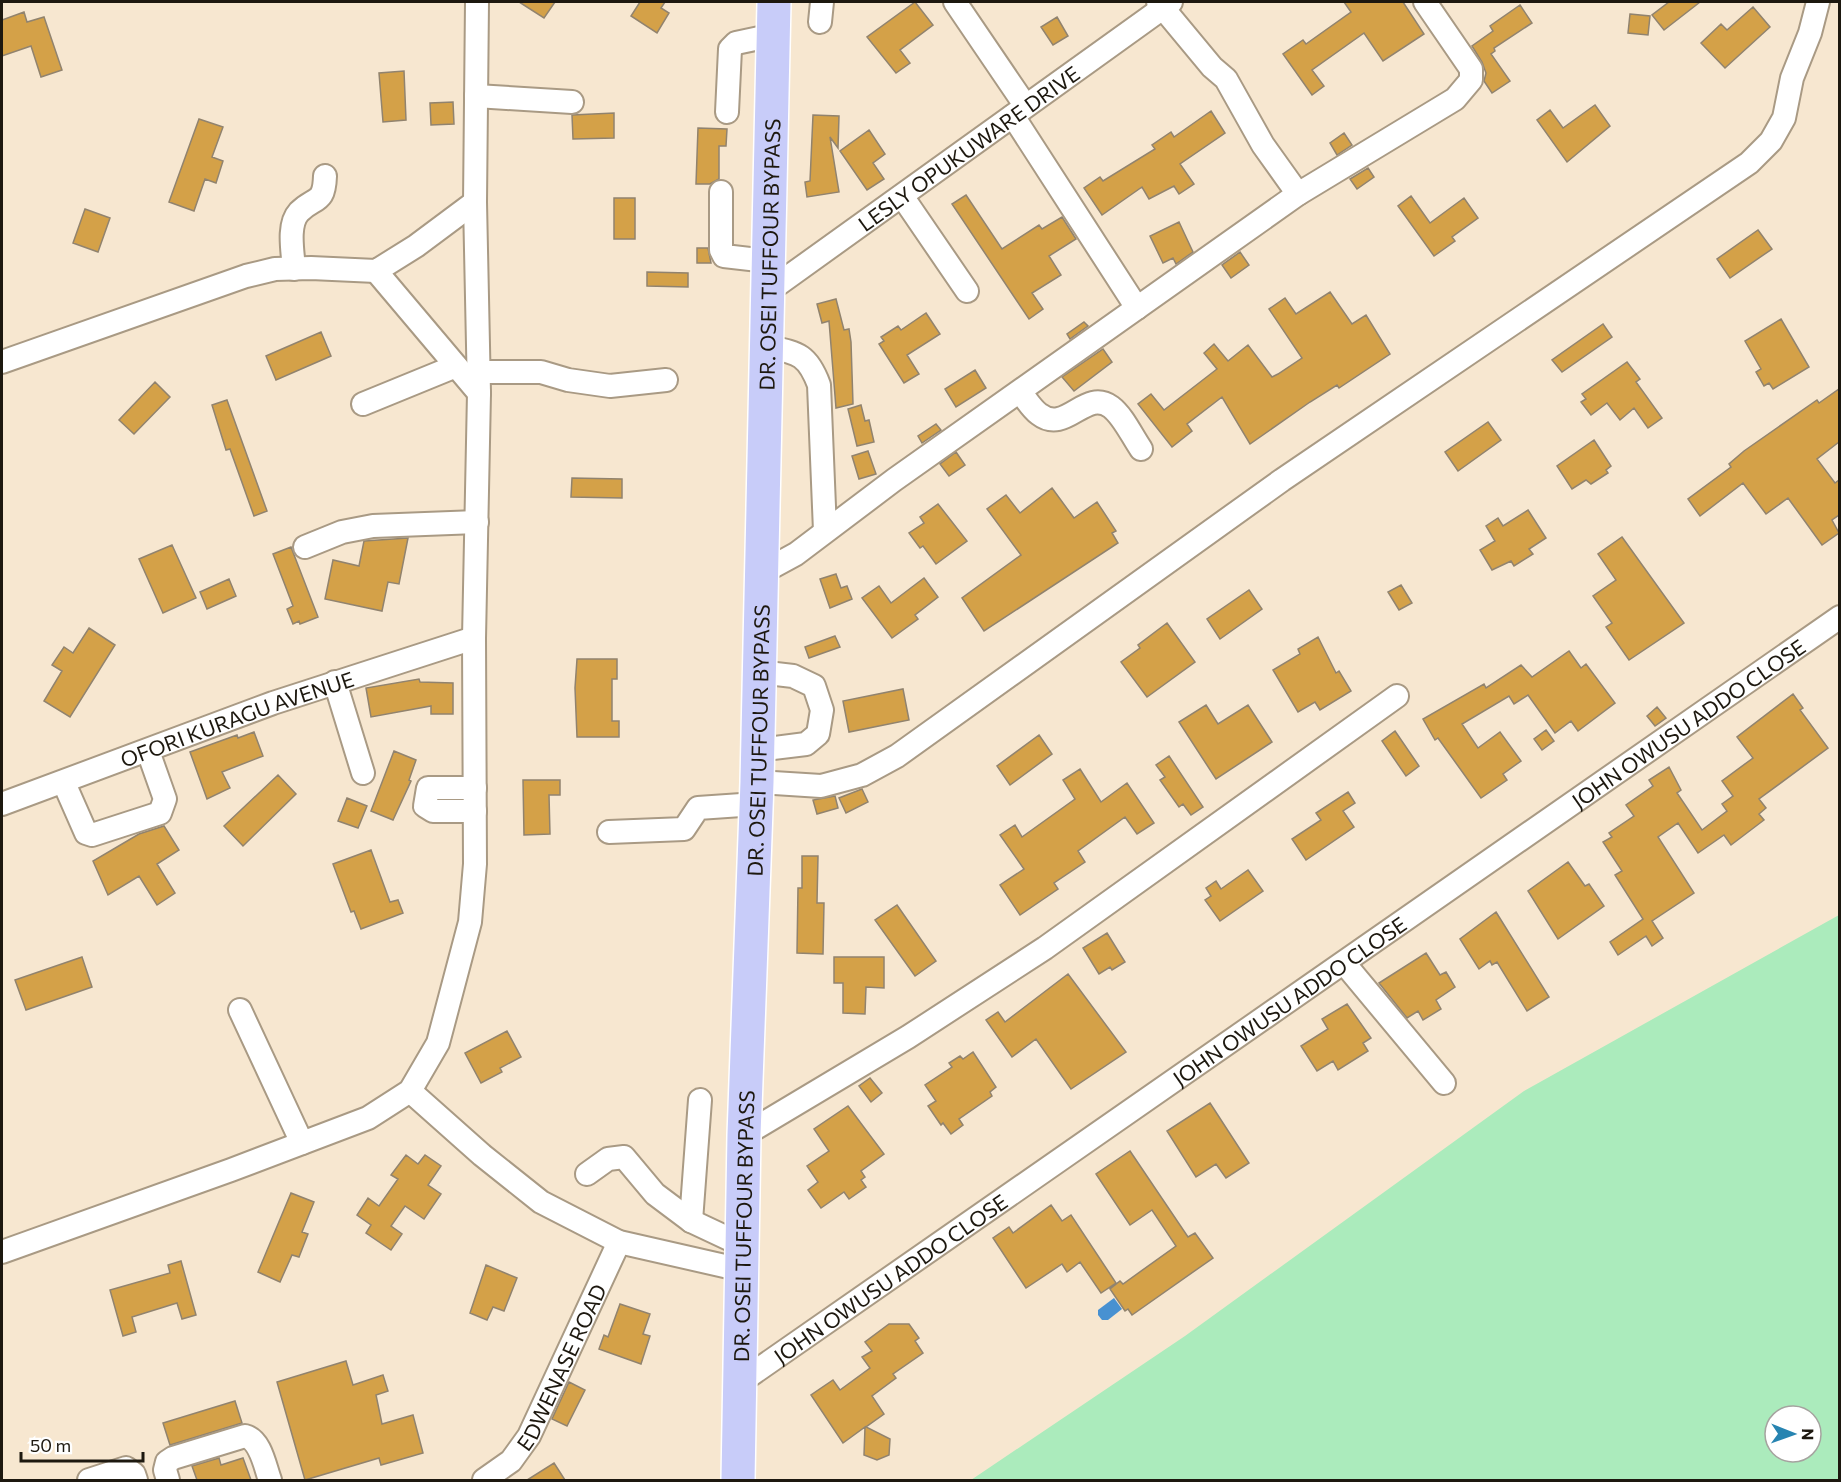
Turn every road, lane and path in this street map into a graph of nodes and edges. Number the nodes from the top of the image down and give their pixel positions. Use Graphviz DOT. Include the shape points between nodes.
graph roads {
  1 [pos="477,2"];
  2 [pos="774,2"];
  3 [pos="955,2"];
  4 [pos="1425,2"];
  5 [pos="1818,2"];
  6 [pos="1164,3"];
  7 [pos="774,35"];
  8 [pos="476,96"];
  9 [pos="572,102"];
  10 [pos="1019,110"];
  11 [pos="727,112"];
  12 [pos="325,176"];
  13 [pos="720,192"];
  14 [pos="1298,194"];
  15 [pos="902,196"];
  16 [pos="475,202"];
  17 [pos="767,261"];
  18 [pos="294,269"];
  19 [pos="376,272"];
  20 [pos="967,291"];
  21 [pos="766,293"];
  22 [pos="1137,308"];
  23 [pos="765,346"];
  24 [pos="2,362"];
  25 [pos="456,366"];
  26 [pos="666,380"];
  27 [pos="479,382"];
  28 [pos="1021,393"];
  29 [pos="363,404"];
  30 [pos="1141,449"];
  31 [pos="477,522"];
  32 [pos="825,531"];
  33 [pos="305,547"];
  34 [pos="761,573"];
  35 [pos="1839,617"];
  36 [pos="474,638"];
  37 [pos="759,672"];
  38 [pos="335,682"];
  39 [pos="1397,696"];
  40 [pos="758,750"];
  41 [pos="148,751"];
  42 [pos="363,773"];
  43 [pos="64,783"];
  44 [pos="757,793"];
  45 [pos="2,804"];
  46 [pos="609,832"];
  47 [pos="1344,963"];
  48 [pos="240,1010"];
  49 [pos="1444,1083"];
  50 [pos="410,1090"];
  51 [pos="700,1100"];
  52 [pos="744,1135"];
  53 [pos="302,1143"];
  54 [pos="587,1174"];
  55 [pos="691,1221"];
  56 [pos="619,1242"];
  57 [pos="2,1252"];
  58 [pos="742,1258"];
  59 [pos="739,1383"];
  60 [pos="89,1480"];
  61 [pos="136,1480"];
  62 [pos="168,1480"];
  63 [pos="270,1480"];
  64 [pos="484,1480"];
  65 [pos="738,1480"];
  1 -- 8 [label="street"];
  2 -- 7 [label="highway, DR. OSEI TUFFOUR BYPASS"];
  3 -- 10 [label="street"];
  4 -- 14 [label="street" via="1471,69 1471,80 1455,99"];
  5 -- 44 [label="street" via="1792,78 1784,118 1772,141 1749,163 1282,480 897,756 862,775 821,786"];
  6 -- 10 [label="street, LESLY OPUKUWARE DRIVE"];
  6 -- 14 [label="street" via="1212,67 1226,79 1263,145"];
  7 -- 11 [label="street" via="736,43 730,49"];
  7 -- 17 [label="highway, DR. OSEI TUFFOUR BYPASS"];
  8 -- 9 [label="street"];
  8 -- 16 [label="street"];
  10 -- 15 [label="street, LESLY OPUKUWARE DRIVE"];
  10 -- 22 [label="street"];
  12 -- 18 [label="street" via="320,199 299,212 292,227"];
  13 -- 17 [label="street" via="724,256"];
  14 -- 22 [label="street"];
  15 -- 20 [label="street"];
  15 -- 21 [label="street, LESLY OPUKUWARE DRIVE"];
  16 -- 19 [label="street"];
  16 -- 27 [label="street"];
  17 -- 21 [label="highway, DR. OSEI TUFFOUR BYPASS"];
  18 -- 19 [label="street"];
  18 -- 24 [label="street" via="246,276"];
  19 -- 25 [label="street"];
  21 -- 23 [label="highway, DR. OSEI TUFFOUR BYPASS"];
  22 -- 28 [label="street"];
  23 -- 32 [label="street" via="798,353 812,366 819,385"];
  23 -- 34 [label="highway, DR. OSEI TUFFOUR BYPASS"];
  25 -- 27 [label="street"];
  25 -- 29 [label="street"];
  26 -- 27 [label="street" via="610,386 541,372"];
  27 -- 31 [label="street"];
  28 -- 30 [label="street" via="1038,414 1053,421 1070,417 1087,403 1099,401 1112,408"];
  28 -- 32 [label="street"];
  31 -- 33 [label="street" via="373,526 342,532"];
  31 -- 36 [label="street"];
  32 -- 34 [label="street" via="796,554"];
  34 -- 37 [label="highway, DR. OSEI TUFFOUR BYPASS"];
  35 -- 47 [label="street, JOHN OWUSU ADDO CLOSE"];
  36 -- 38 [label="street, OFORI KURAGU AVENUE"];
  36 -- 50 [label="street" via="475,864 470,922 438,1043"];
  37 -- 40 [label="highway, DR. OSEI TUFFOUR BYPASS"];
  37 -- 40 [label="street" via="793,676 814,686 822,710 818,734 806,744"];
  38 -- 41 [label="street, OFORI KURAGU AVENUE"];
  38 -- 42 [label="street"];
  39 -- 52 [label="street" via="1035,954 908,1037"];
  40 -- 44 [label="highway, DR. OSEI TUFFOUR BYPASS"];
  41 -- 43 [label="street, OFORI KURAGU AVENUE"];
  41 -- 43 [label="street" via="165,799 160,813 92,835 86,833"];
  43 -- 45 [label="street, OFORI KURAGU AVENUE"];
  44 -- 46 [label="street" via="698,808 684,829"];
  44 -- 52 [label="highway, DR. OSEI TUFFOUR BYPASS"];
  47 -- 49 [label="street"];
  47 -- 59 [label="street, JOHN OWUSU ADDO CLOSE"];
  48 -- 53 [label="street"];
  50 -- 53 [label="street" via="368,1118"];
  50 -- 56 [label="street" via="541,1202"];
  51 -- 55 [label="street"];
  52 -- 58 [label="highway, DR. OSEI TUFFOUR BYPASS"];
  53 -- 57 [label="street"];
  54 -- 55 [label="street" via="608,1159 624,1157 655,1194"];
  55 -- 58 [label="street"];
  56 -- 58 [label="street"];
  56 -- 64 [label="street, EDWENASE ROAD" via="529,1436 511,1461"];
  58 -- 59 [label="highway, DR. OSEI TUFFOUR BYPASS"];
  59 -- 65 [label="highway, DR. OSEI TUFFOUR BYPASS"];
  60 -- 61 [label="street" via="126,1468"];
  62 -- 63 [label="street" via="165,1470 173,1458 245,1436 256,1445"];
}
